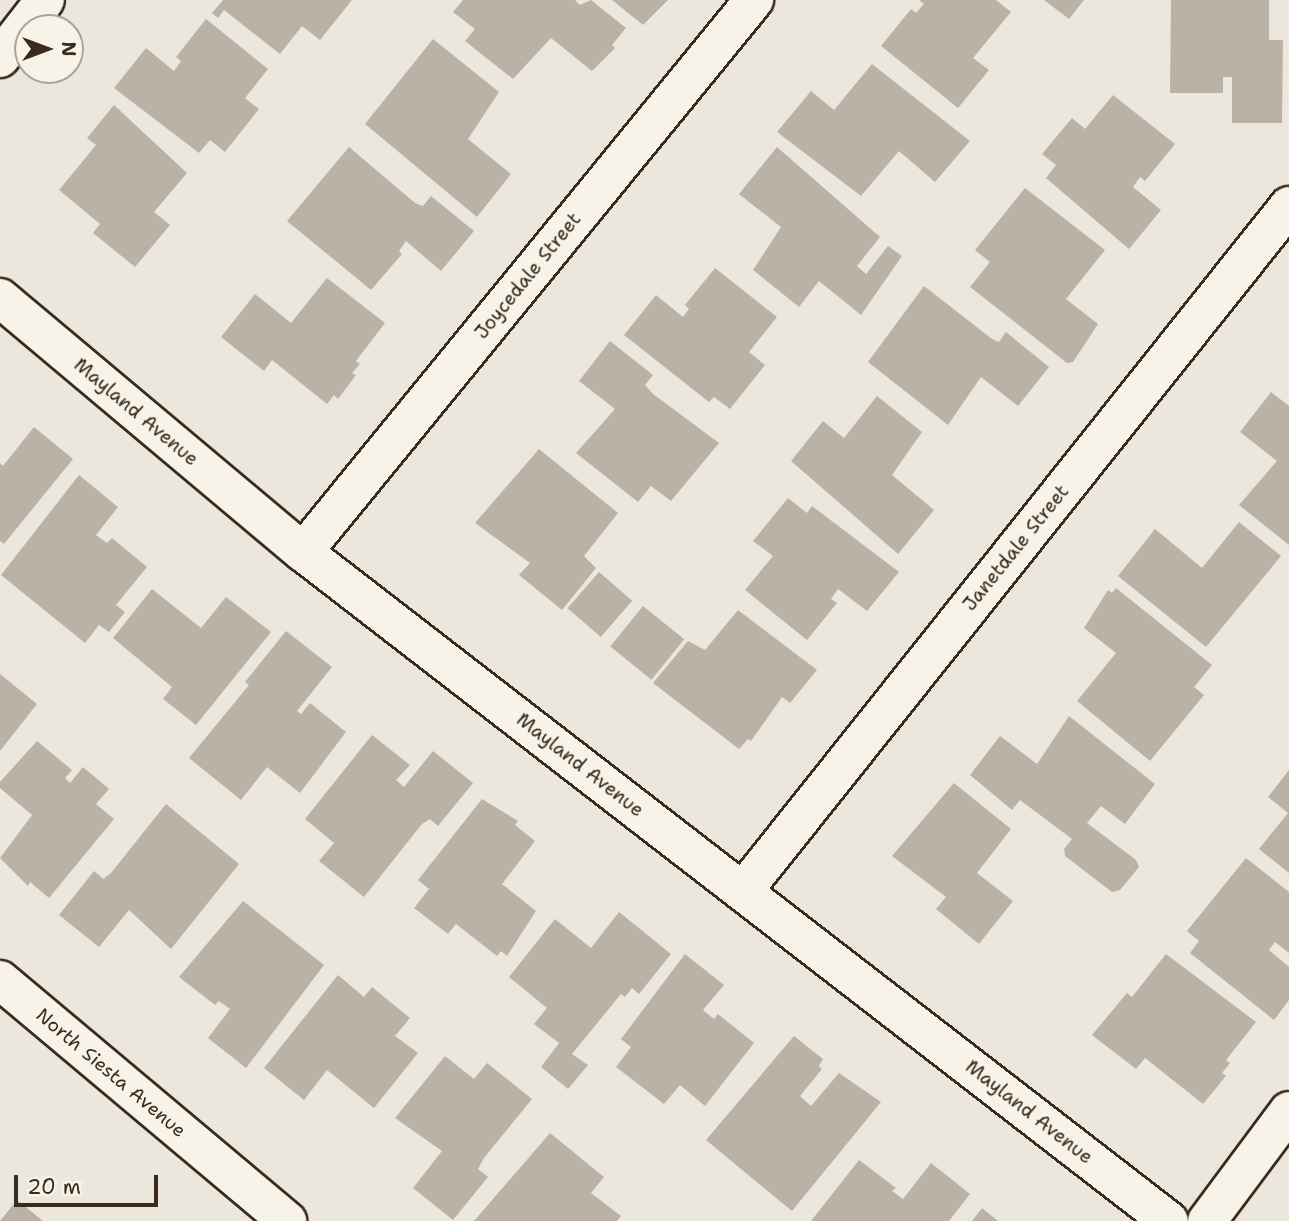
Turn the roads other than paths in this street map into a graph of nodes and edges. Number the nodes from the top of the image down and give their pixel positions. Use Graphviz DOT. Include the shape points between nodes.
graph roads {
  1 [pos="45,0"];
  2 [pos="754,0"];
  3 [pos="0,58"];
  4 [pos="1289,206"];
  5 [pos="0,298"];
  6 [pos="303,552"];
  7 [pos="743,891"];
  8 [pos="0,980"];
  9 [pos="1289,1111"];
  10 [pos="287,1221"];
  11 [pos="1169,1221"];
  12 [pos="1207,1221"];
  1 -- 3 [label="street"];
  2 -- 6 [label="street, Joycedale Street"];
  4 -- 7 [label="street, Janetdale Street"];
  5 -- 6 [label="street, Mayland Avenue"];
  6 -- 7 [label="street, Mayland Avenue"];
  7 -- 11 [label="street, Mayland Avenue"];
  8 -- 10 [label="street, North Siesta Avenue"];
  9 -- 12 [label="street"];
}
